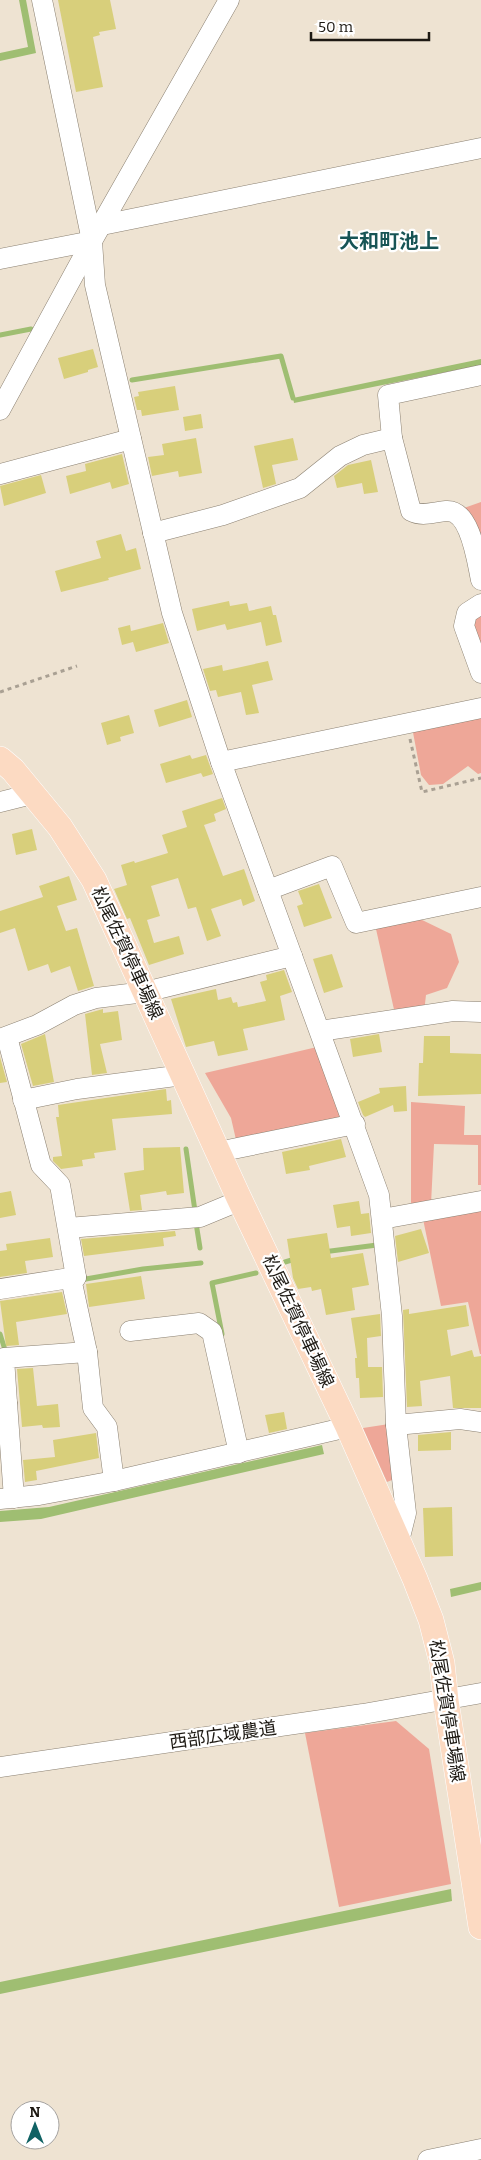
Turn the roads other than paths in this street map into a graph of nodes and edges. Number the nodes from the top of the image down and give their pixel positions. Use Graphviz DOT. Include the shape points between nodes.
graph roads {
  1 [pos="42,0"];
  2 [pos="229,0"];
  3 [pos="481,148"];
  4 [pos="97,233"];
  5 [pos="0,259"];
  6 [pos="481,376"];
  7 [pos="0,410"];
  8 [pos="392,438"];
  9 [pos="131,439"];
  10 [pos="0,474"];
  11 [pos="153,533"];
  12 [pos="481,580"];
  13 [pos="481,604"];
  14 [pos="481,673"];
  15 [pos="481,708"];
  16 [pos="0,759"];
  17 [pos="221,762"];
  18 [pos="32,794"];
  19 [pos="0,802"];
  20 [pos="268,890"];
  21 [pos="481,897"];
  22 [pos="292,956"];
  23 [pos="145,992"];
  24 [pos="481,1012"];
  25 [pos="320,1031"];
  26 [pos="4,1038"];
  27 [pos="183,1075"];
  28 [pos="23,1100"];
  29 [pos="355,1124"];
  30 [pos="218,1152"];
  31 [pos="238,1196"];
  32 [pos="481,1201"];
  33 [pos="382,1219"];
  34 [pos="68,1228"];
  35 [pos="74,1280"];
  36 [pos="0,1289"];
  37 [pos="130,1331"];
  38 [pos="87,1352"];
  39 [pos="4,1403"];
  40 [pos="481,1422"];
  41 [pos="396,1425"];
  42 [pos="348,1427"];
  43 [pos="239,1453"];
  44 [pos="114,1481"];
  45 [pos="7,1498"];
  46 [pos="399,1541"];
  47 [pos="481,1693"];
  48 [pos="446,1701"];
  49 [pos="0,1767"];
  50 [pos="481,1927"];
  51 [pos="481,2149"];
  52 [pos="428,2160"];
  1 -- 4 [label="street"];
  2 -- 4 [label="street"];
  3 -- 4 [label="street"];
  4 -- 5 [label="street"];
  4 -- 7 [label="street"];
  4 -- 9 [label="street" via="95,285"];
  6 -- 8 [label="street" via="388,395"];
  8 -- 11 [label="street" via="340,456 300,488 223,515"];
  8 -- 12 [label="street" via="411,511 418,514 449,510 462,518 473,540"];
  9 -- 10 [label="street"];
  9 -- 11 [label="street"];
  11 -- 17 [label="street" via="172,613"];
  13 -- 14 [label="street" via="467,613 464,626"];
  15 -- 17 [label="street"];
  16 -- 18 [label="main road, 松尾佐賀停車場線"];
  17 -- 20 [label="street"];
  18 -- 19 [label="street"];
  18 -- 23 [label="main road, 松尾佐賀停車場線" via="60,827 94,880"];
  20 -- 21 [label="street" via="332,866 356,923"];
  20 -- 22 [label="street"];
  22 -- 23 [label="street"];
  22 -- 25 [label="street"];
  23 -- 26 [label="street" via="96,998 74,1005 38,1025"];
  23 -- 27 [label="main road, 松尾佐賀停車場線"];
  24 -- 25 [label="street" via="453,1010"];
  25 -- 29 [label="street"];
  26 -- 28 [label="street"];
  27 -- 28 [label="street" via="77,1089"];
  27 -- 30 [label="main road, 松尾佐賀停車場線"];
  28 -- 34 [label="street" via="41,1165 60,1185"];
  29 -- 30 [label="street"];
  29 -- 33 [label="street" via="375,1178"];
  30 -- 31 [label="main road, 松尾佐賀停車場線"];
  31 -- 34 [label="street" via="229,1204 200,1217"];
  31 -- 42 [label="main road, 松尾佐賀停車場線"];
  32 -- 33 [label="street"];
  33 -- 41 [label="street" via="392,1316"];
  34 -- 35 [label="street"];
  35 -- 36 [label="street"];
  35 -- 38 [label="street"];
  37 -- 43 [label="street" via="199,1323 212,1332"];
  38 -- 39 [label="street" via="10,1358"];
  38 -- 44 [label="street" via="93,1408 107,1427"];
  39 -- 45 [label="street"];
  40 -- 41 [label="street" via="460,1419"];
  41 -- 46 [label="street" via="406,1513"];
  42 -- 43 [label="street"];
  42 -- 46 [label="main road, 松尾佐賀停車場線"];
  43 -- 44 [label="street"];
  44 -- 45 [label="street"];
  46 -- 48 [label="main road, 松尾佐賀停車場線" via="431,1620 442,1662"];
  47 -- 48 [label="street, 西部広域農道"];
  48 -- 49 [label="street, 西部広域農道"];
  48 -- 50 [label="main road, 松尾佐賀停車場線"];
  51 -- 52 [label="street"];
}
